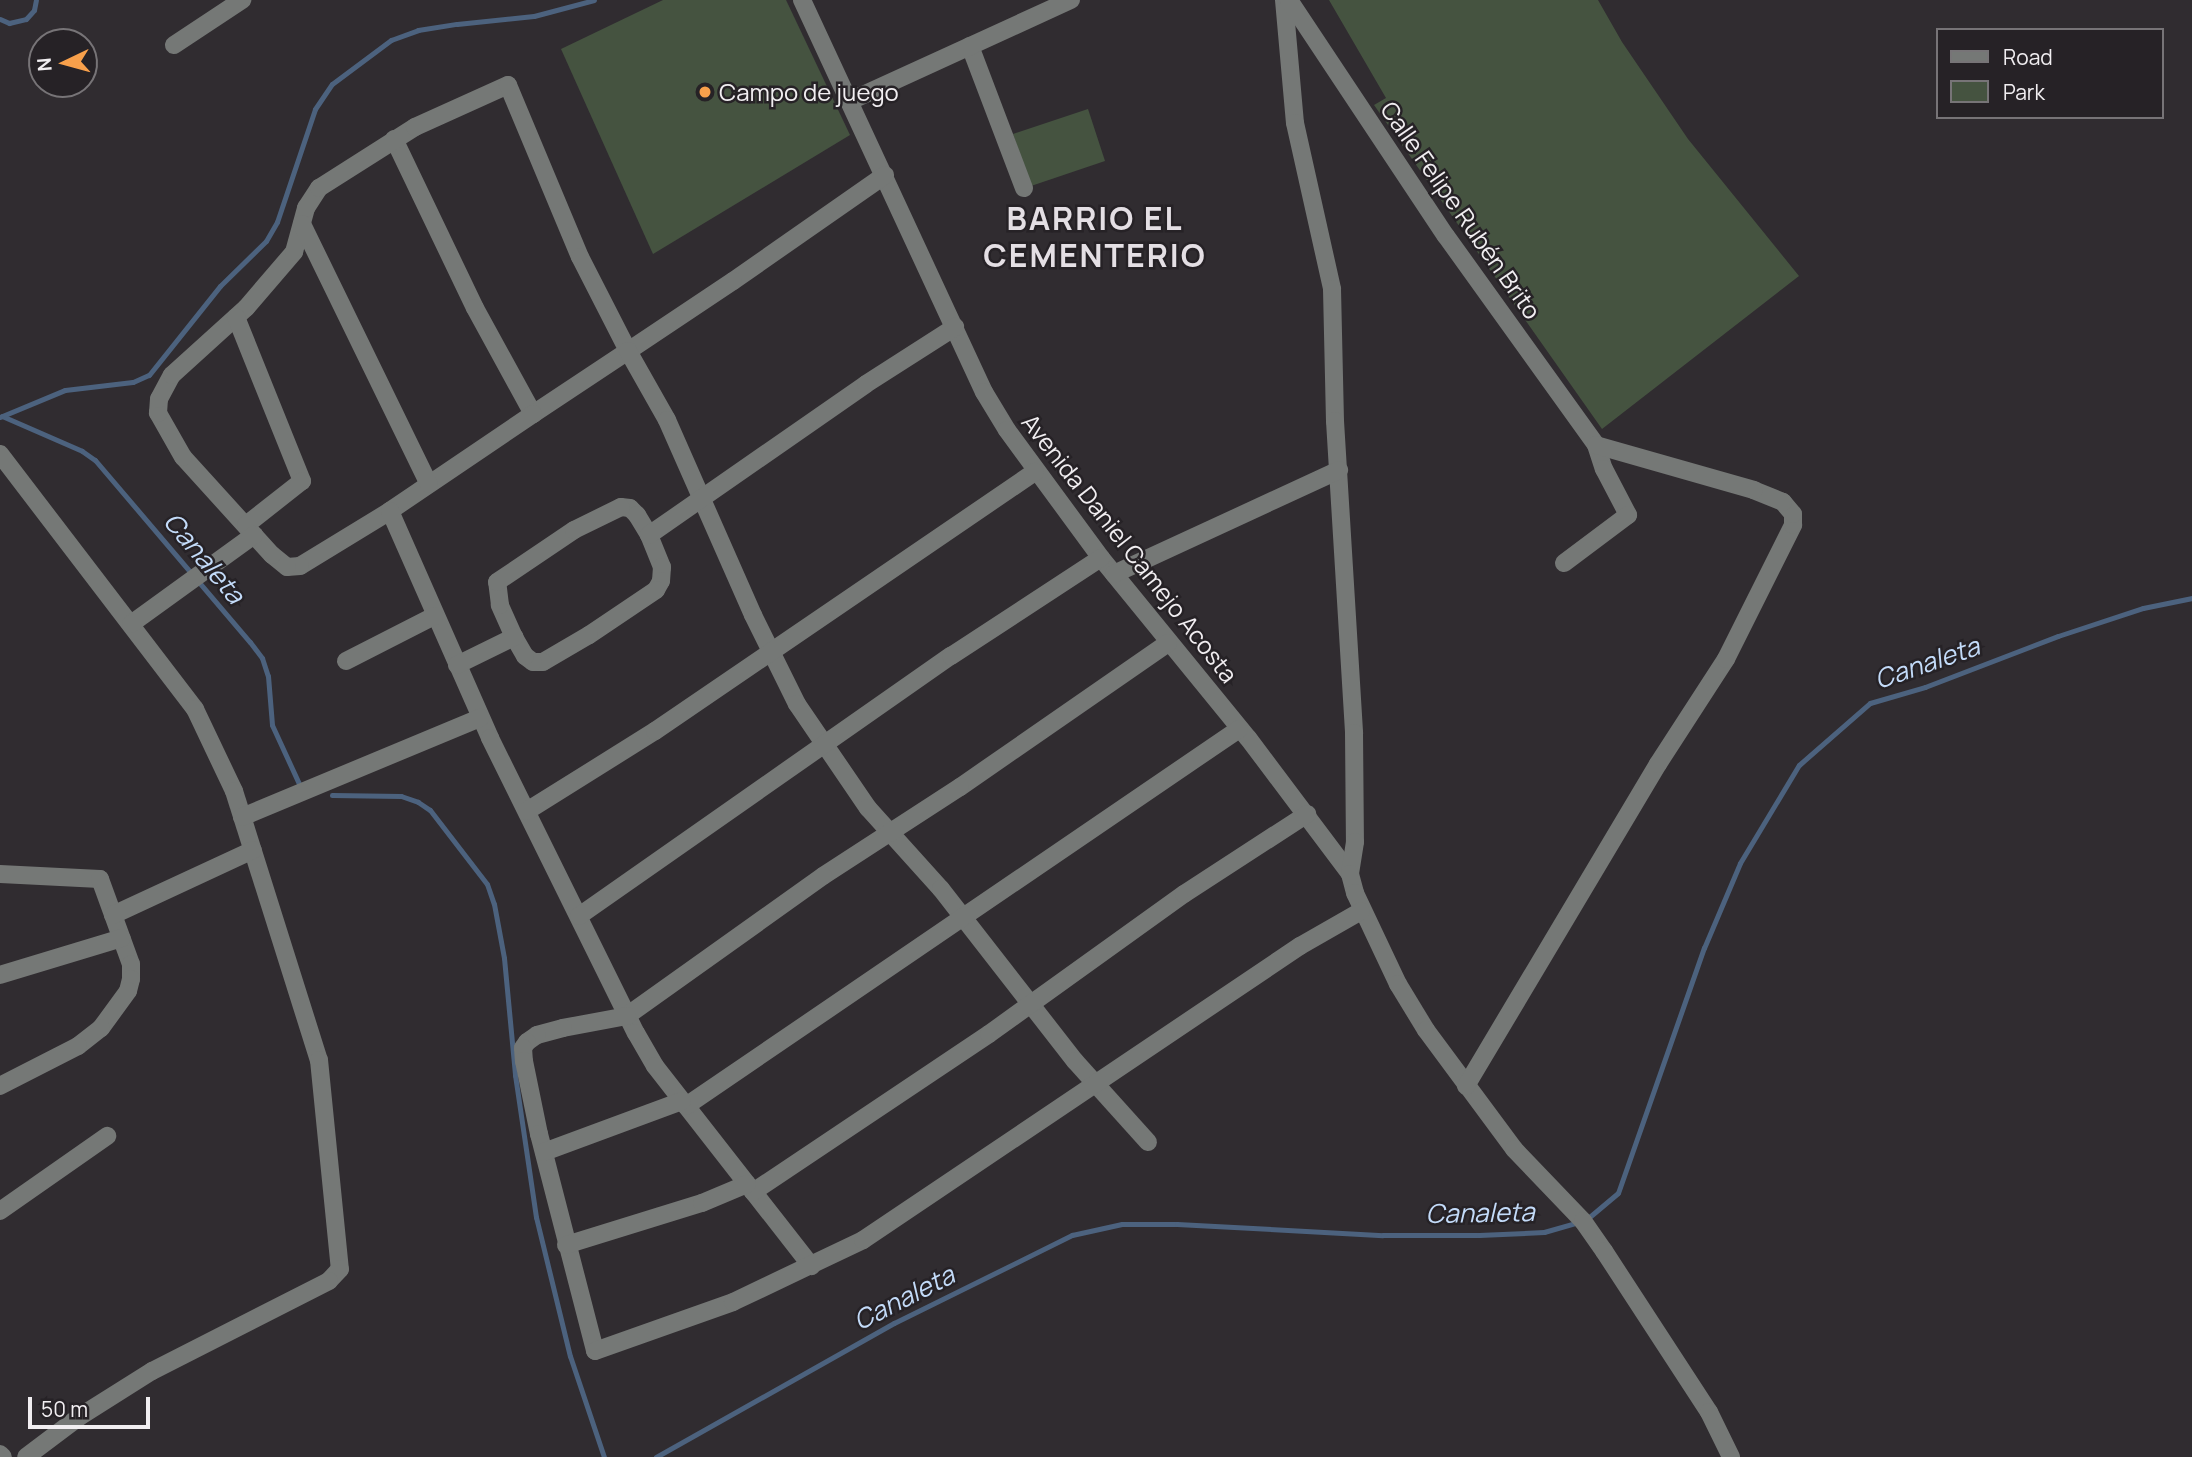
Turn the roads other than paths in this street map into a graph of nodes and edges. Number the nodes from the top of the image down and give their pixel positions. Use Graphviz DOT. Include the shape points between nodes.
graph roads {
  1 [pos="242,0"];
  2 [pos="802,0"];
  3 [pos="1072,0"];
  4 [pos="1287,0"];
  5 [pos="174,45"];
  6 [pos="970,46"];
  7 [pos="850,101"];
  8 [pos="394,139"];
  9 [pos="885,175"];
  10 [pos="1024,188"];
  11 [pos="302,224"];
  12 [pos="236,317"];
  13 [pos="955,327"];
  14 [pos="628,351"];
  15 [pos="533,414"];
  16 [pos="1596,445"];
  17 [pos="0,454"];
  18 [pos="1339,470"];
  19 [pos="1035,472"];
  20 [pos="429,484"];
  21 [pos="702,499"];
  22 [pos="390,511"];
  23 [pos="250,530"];
  24 [pos="649,534"];
  25 [pos="1101,558"];
  26 [pos="1563,563"];
  27 [pos="1114,574"];
  28 [pos="434,616"];
  29 [pos="131,624"];
  30 [pos="514,637"];
  31 [pos="1168,643"];
  32 [pos="771,651"];
  33 [pos="346,661"];
  34 [pos="457,665"];
  35 [pos="481,718"];
  36 [pos="1239,729"];
  37 [pos="824,746"];
  38 [pos="527,811"];
  39 [pos="1307,814"];
  40 [pos="242,817"];
  41 [pos="891,833"];
  42 [pos="253,850"];
  43 [pos="0,874"];
  44 [pos="1350,874"];
  45 [pos="1361,911"];
  46 [pos="113,915"];
  47 [pos="579,916"];
  48 [pos="963,917"];
  49 [pos="122,938"];
  50 [pos="0,975"];
  51 [pos="1032,1004"];
  52 [pos="627,1016"];
  53 [pos="1096,1085"];
  54 [pos="0,1086"];
  55 [pos="1466,1086"];
  56 [pos="684,1103"];
  57 [pos="107,1136"];
  58 [pos="1148,1142"];
  59 [pos="544,1153"];
  60 [pos="750,1188"];
  61 [pos="0,1212"];
  62 [pos="566,1245"];
  63 [pos="811,1266"];
  64 [pos="26,1457"];
  65 [pos="1731,1457"];
  1 -- 5 [label="street"];
  2 -- 7 [label="street, Avenida Daniel Camejo Acosta"];
  3 -- 6 [label="street"];
  4 -- 16 [label="street, Calle Felipe Rubén Brito" via="1446,236"];
  4 -- 18 [label="street" via="1295,122 1332,289"];
  6 -- 7 [label="street"];
  6 -- 10 [label="street"];
  7 -- 9 [label="street, Avenida Daniel Camejo Acosta"];
  8 -- 11 [label="street" via="319,188"];
  8 -- 14 [label="street" via="508,85 580,257"];
  8 -- 15 [label="street" via="481,320"];
  9 -- 13 [label="street, Avenida Daniel Camejo Acosta"];
  9 -- 14 [label="street"];
  11 -- 12 [label="street" via="294,253"];
  11 -- 20 [label="street"];
  12 -- 23 [label="street" via="302,481"];
  12 -- 23 [label="street" via="172,375 157,408 183,457"];
  13 -- 19 [label="street, Avenida Daniel Camejo Acosta" via="984,392"];
  13 -- 21 [label="street"];
  14 -- 15 [label="street"];
  14 -- 21 [label="street" via="667,420"];
  15 -- 20 [label="street"];
  16 -- 26 [label="street, Calle Felipe Rubén Brito" via="1628,515"];
  16 -- 55 [label="street" via="1754,490 1783,502 1793,514 1793,525 1726,659"];
  17 -- 29 [label="street"];
  18 -- 27 [label="street"];
  18 -- 44 [label="street" via="1354,733 1355,842"];
  19 -- 25 [label="street, Avenida Daniel Camejo Acosta"];
  19 -- 32 [label="street"];
  20 -- 22 [label="street"];
  21 -- 24 [label="street"];
  21 -- 32 [label="street"];
  22 -- 23 [label="street" via="292,568 282,565"];
  22 -- 28 [label="street"];
  23 -- 29 [label="street"];
  24 -- 30 [label="street" via="662,567 656,590 542,662 525,656"];
  24 -- 30 [label="street" via="637,515 621,507 502,575 496,591"];
  25 -- 27 [label="street, Avenida Daniel Camejo Acosta"];
  25 -- 37 [label="street"];
  27 -- 31 [label="street, Avenida Daniel Camejo Acosta"];
  28 -- 33 [label="street"];
  28 -- 34 [label="street"];
  29 -- 40 [label="street" via="195,709"];
  30 -- 34 [label="street"];
  31 -- 36 [label="street, Avenida Daniel Camejo Acosta"];
  31 -- 41 [label="street"];
  32 -- 37 [label="street"];
  32 -- 38 [label="street"];
  34 -- 35 [label="street"];
  35 -- 38 [label="street"];
  35 -- 40 [label="street"];
  36 -- 39 [label="street, Avenida Daniel Camejo Acosta"];
  36 -- 48 [label="street"];
  37 -- 41 [label="street"];
  37 -- 47 [label="street"];
  38 -- 47 [label="street"];
  39 -- 44 [label="street, Avenida Daniel Camejo Acosta"];
  39 -- 51 [label="street" via="1184,894"];
  40 -- 42 [label="street"];
  41 -- 48 [label="street"];
  41 -- 52 [label="street"];
  42 -- 46 [label="street"];
  42 -- 64 [label="street" via="319,1060 340,1269 329,1281 152,1371"];
  43 -- 46 [label="street" via="100,879"];
  44 -- 45 [label="street"];
  45 -- 53 [label="street" via="1300,946"];
  45 -- 55 [label="street" via="1398,984"];
  46 -- 49 [label="street"];
  47 -- 52 [label="street"];
  48 -- 51 [label="street"];
  48 -- 56 [label="street"];
  49 -- 50 [label="street"];
  49 -- 54 [label="street" via="131,979 128,991 101,1028 78,1046"];
  51 -- 53 [label="street"];
  51 -- 60 [label="street"];
  52 -- 56 [label="street" via="655,1066"];
  52 -- 59 [label="street" via="550,1032 523,1048"];
  53 -- 58 [label="street"];
  53 -- 63 [label="street" via="888,1225"];
  55 -- 65 [label="street" via="1514,1149 1583,1221 1709,1412"];
  56 -- 59 [label="street"];
  56 -- 60 [label="street"];
  57 -- 61 [label="street"];
  59 -- 62 [label="street"];
  60 -- 62 [label="street"];
  60 -- 63 [label="street"];
  62 -- 63 [label="street" via="595,1351 733,1303"];
}
